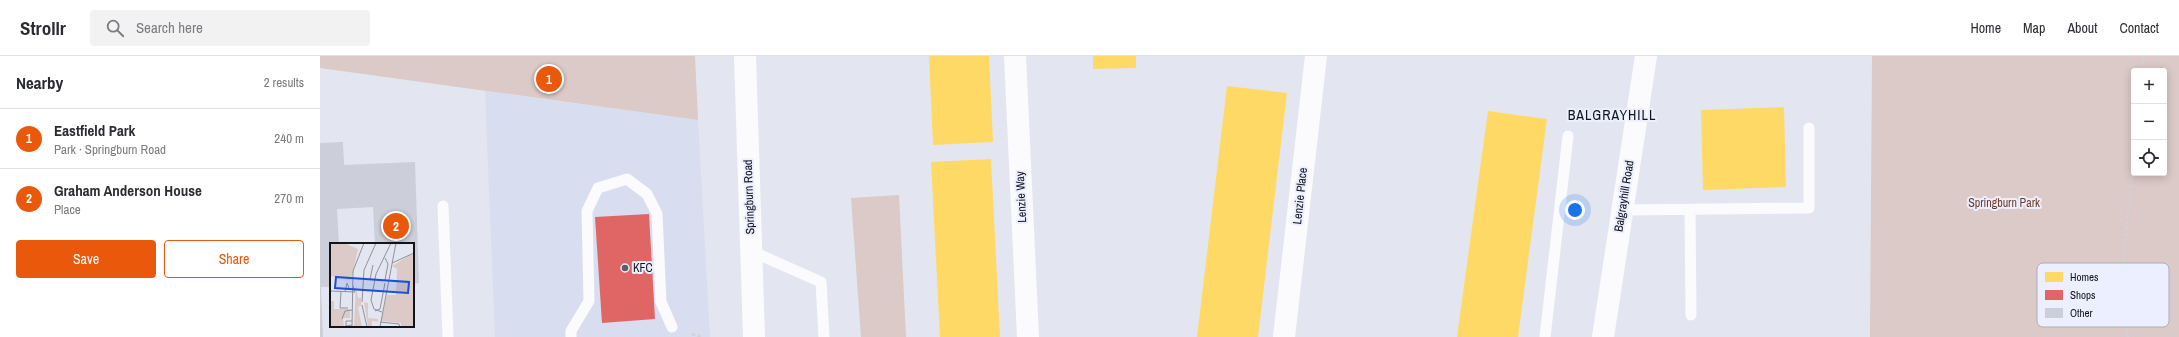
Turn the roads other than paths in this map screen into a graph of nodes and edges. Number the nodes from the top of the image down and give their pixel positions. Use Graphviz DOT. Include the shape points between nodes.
graph roads {
  1 [pos="744,56"];
  2 [pos="1015,56"];
  3 [pos="1316,56"];
  4 [pos="1646,56"];
  5 [pos="1809,128"];
  6 [pos="1568,136"];
  7 [pos="443,206"];
  8 [pos="1622,210"];
  9 [pos="1690,210"];
  10 [pos="751,251"];
  11 [pos="1691,315"];
  12 [pos="672,327"];
  13 [pos="448,337"];
  14 [pos="572,337"];
  15 [pos="754,337"];
  16 [pos="824,337"];
  17 [pos="1028,337"];
  18 [pos="1284,337"];
  19 [pos="1545,337"];
  20 [pos="1603,337"];
  1 -- 10 [label="street, Springburn Road"];
  2 -- 17 [label="street, Lenzie Way"];
  3 -- 18 [label="street, Lenzie Place"];
  4 -- 8 [label="street, Balgrayhill Road"];
  5 -- 9 [label="lane" via="1809,208"];
  6 -- 19 [label="lane"];
  7 -- 13 [label="lane"];
  8 -- 9 [label="lane"];
  8 -- 20 [label="street, Balgrayhill Road"];
  9 -- 11 [label="lane"];
  10 -- 15 [label="street, Springburn Road"];
  10 -- 16 [label="lane" via="821,282"];
  12 -- 14 [label="lane" via="661,302 657,214 647,194 628,179 598,188 587,211 589,301 571,331"];
}
